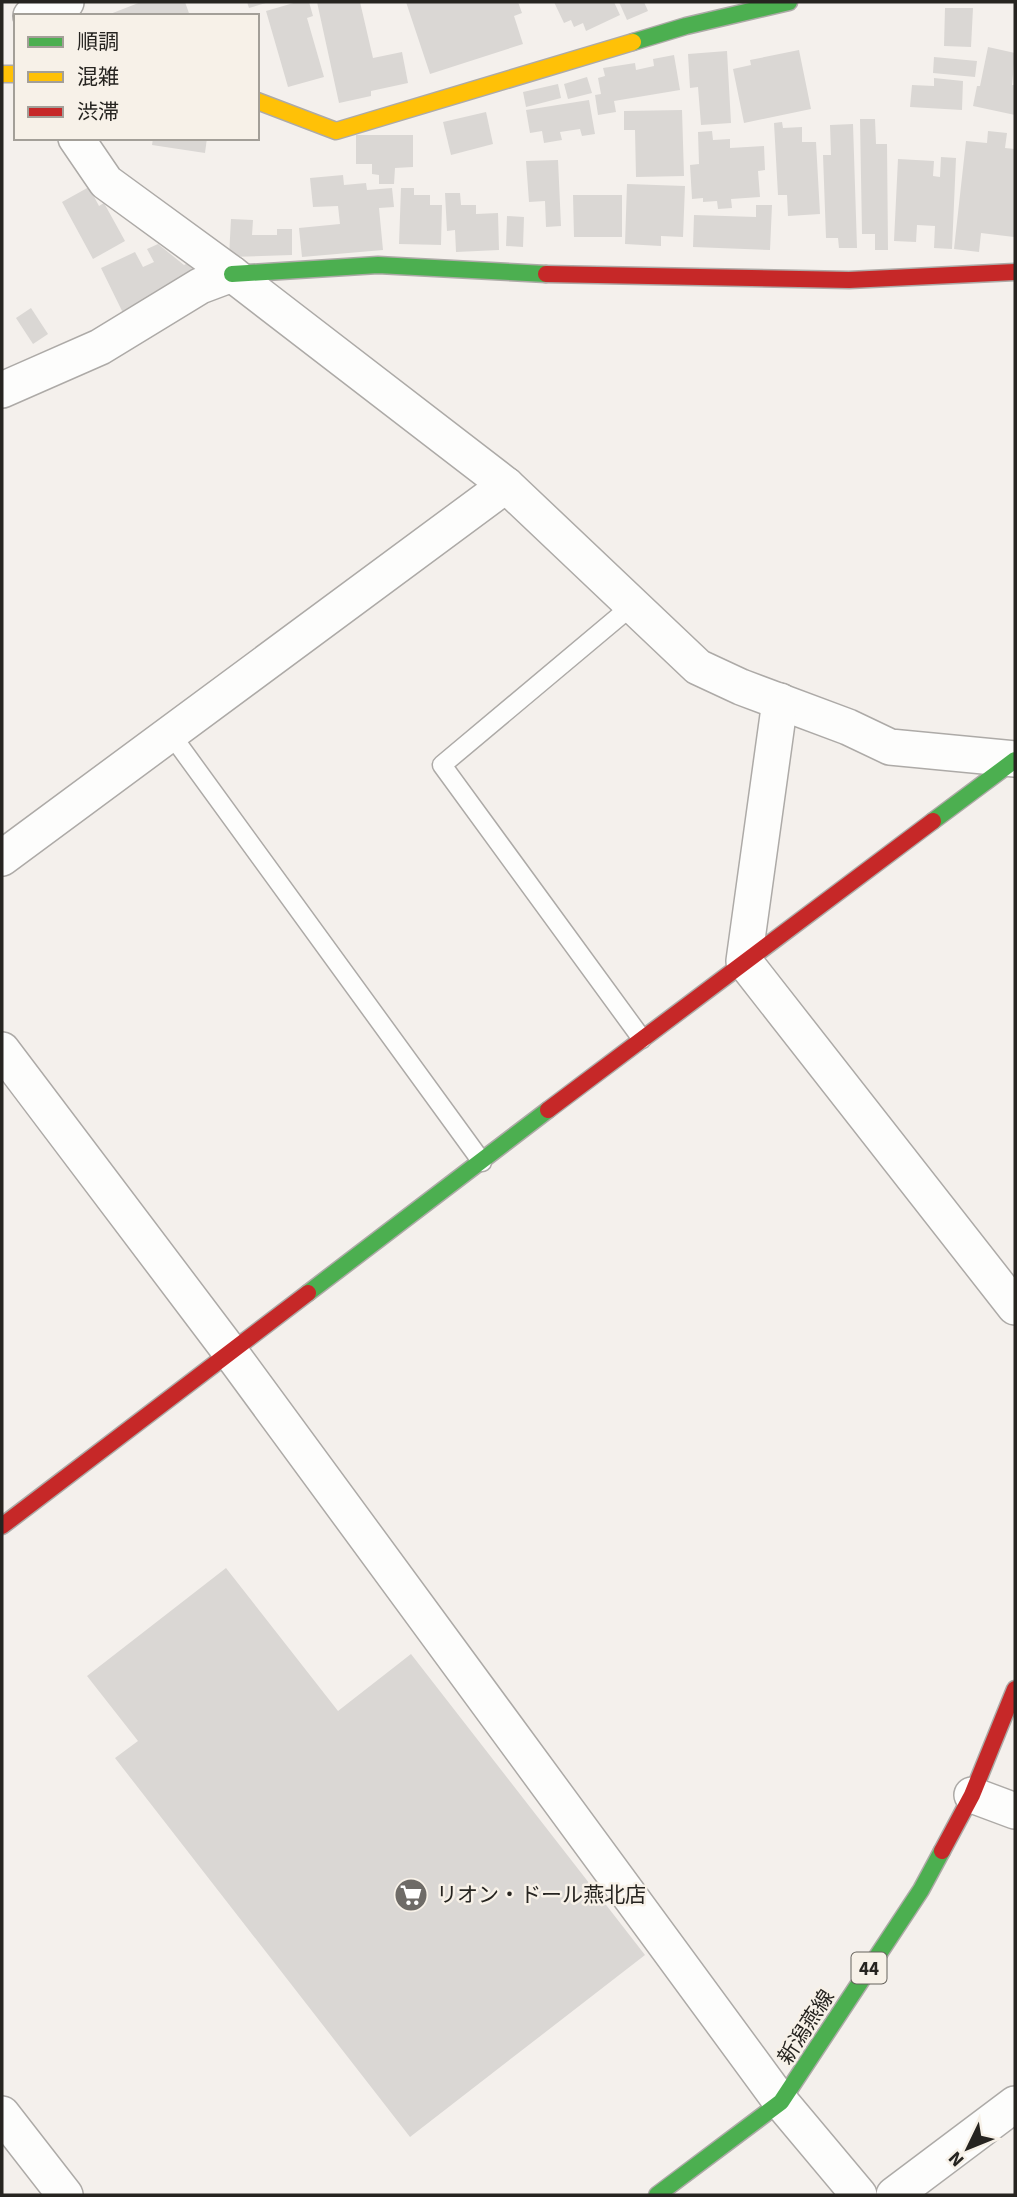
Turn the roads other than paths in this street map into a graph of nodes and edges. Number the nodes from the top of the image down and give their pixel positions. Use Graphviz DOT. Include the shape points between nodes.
graph roads {
  1 [pos="66,2"];
  2 [pos="789,2"];
  3 [pos="36,14"];
  4 [pos="259,102"];
  5 [pos="77,140"];
  6 [pos="1015,272"];
  7 [pos="232,274"];
  8 [pos="2,390"];
  9 [pos="506,485"];
  10 [pos="634,604"];
  11 [pos="780,701"];
  12 [pos="170,733"];
  13 [pos="1015,760"];
  14 [pos="2,858"];
  15 [pos="744,961"];
  16 [pos="642,1039"];
  17 [pos="2,1050"];
  18 [pos="482,1162"];
  19 [pos="1015,1307"];
  20 [pos="230,1353"];
  21 [pos="2,1526"];
  22 [pos="1015,1689"];
  23 [pos="972,1795"];
  24 [pos="1015,1811"];
  25 [pos="781,2102"];
  26 [pos="1015,2104"];
  27 [pos="2,2114"];
  28 [pos="65,2195"];
  29 [pos="657,2195"];
  30 [pos="859,2195"];
  31 [pos="894,2195"];
  1 -- 3 [label="street"];
  2 -- 4 [label="street" via="687,26 335,131"];
  5 -- 7 [label="street" via="106,181"];
  6 -- 7 [label="street" via="849,280 527,274 378,265"];
  7 -- 8 [label="street" via="200,286 100,348"];
  7 -- 9 [label="street"];
  9 -- 10 [label="street"];
  9 -- 12 [label="street"];
  10 -- 11 [label="street" via="698,667"];
  10 -- 16 [label="lane" via="442,765"];
  11 -- 13 [label="street" via="890,747"];
  11 -- 15 [label="street"];
  12 -- 14 [label="street"];
  12 -- 18 [label="lane"];
  13 -- 15 [label="street"];
  15 -- 16 [label="street"];
  15 -- 19 [label="street"];
  16 -- 18 [label="street"];
  17 -- 20 [label="street"];
  18 -- 20 [label="street"];
  20 -- 21 [label="street"];
  20 -- 25 [label="street"];
  22 -- 23 [label="street, 新潟燕線 / 44"];
  23 -- 24 [label="street"];
  23 -- 25 [label="street, 新潟燕線 / 44" via="921,1890"];
  25 -- 29 [label="street, 新潟燕線 / 44"];
  25 -- 30 [label="street"];
  26 -- 31 [label="street"];
  27 -- 28 [label="street"];
}
